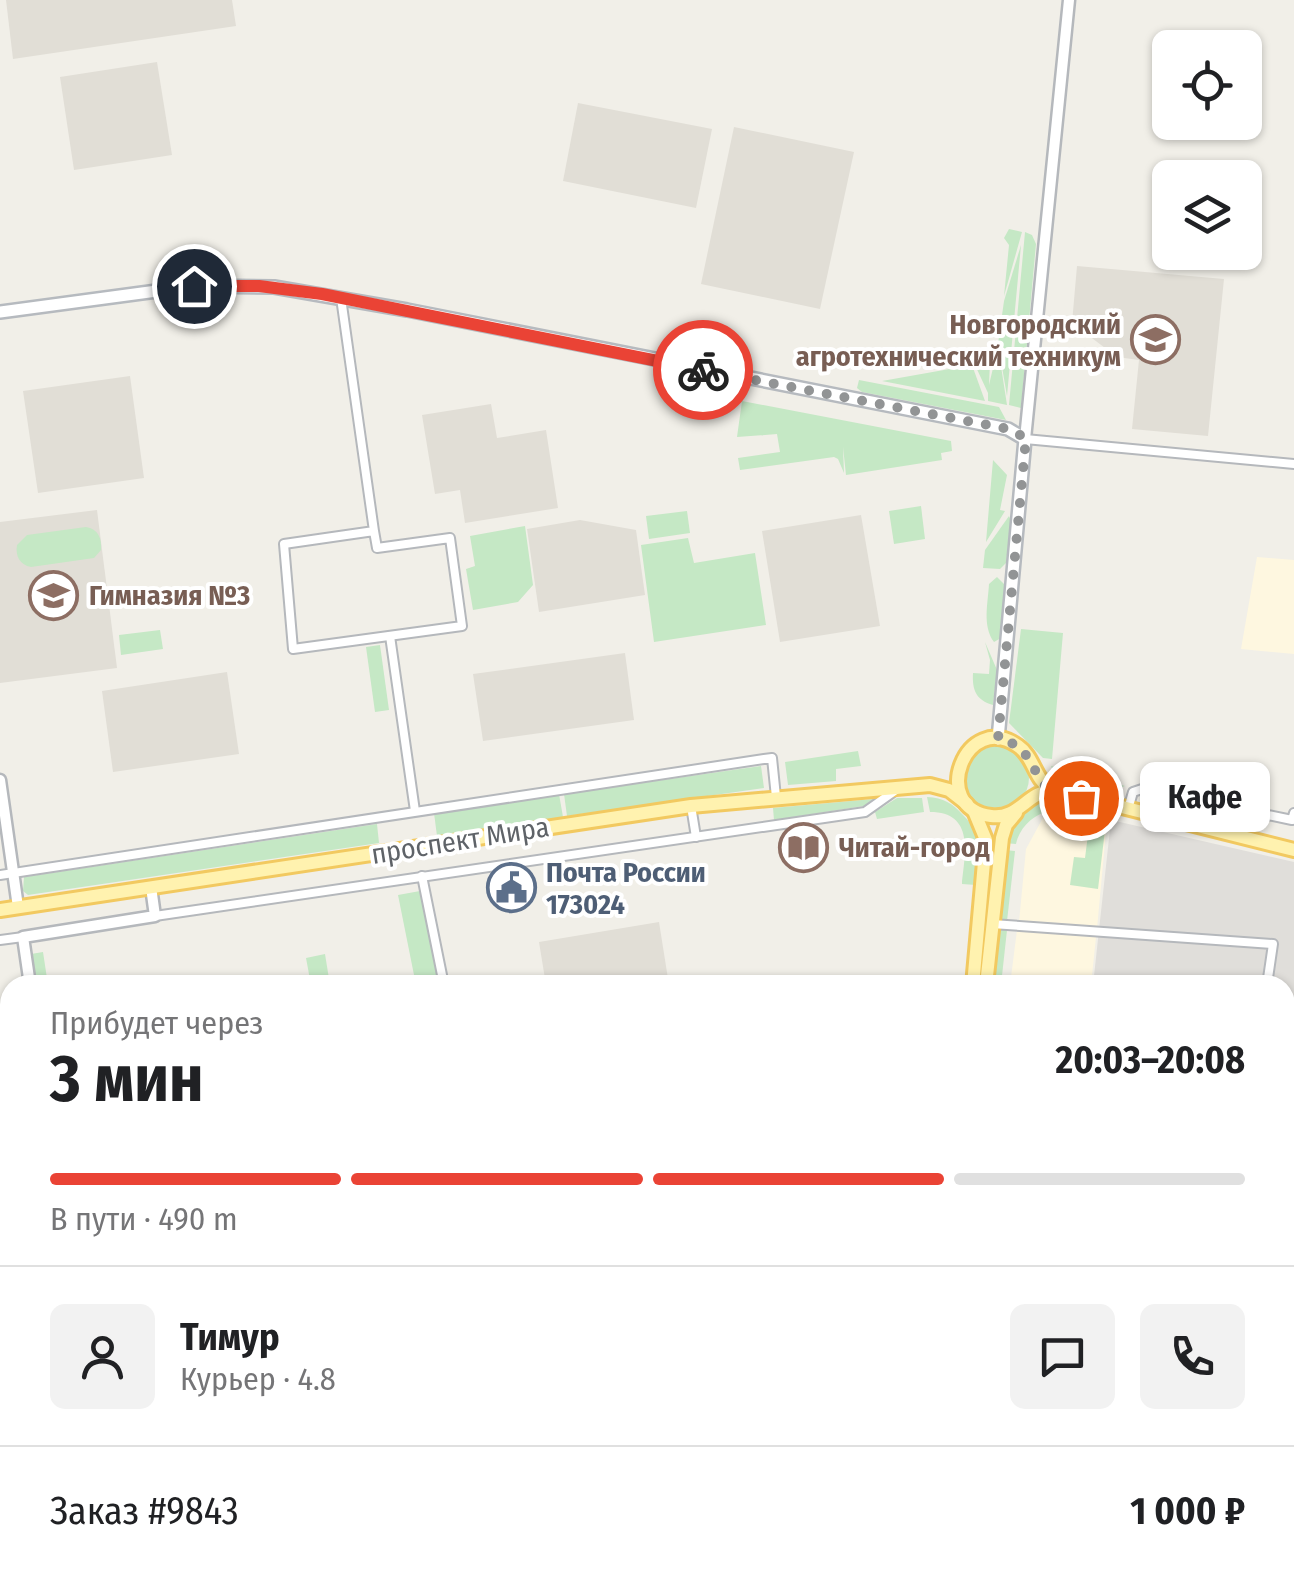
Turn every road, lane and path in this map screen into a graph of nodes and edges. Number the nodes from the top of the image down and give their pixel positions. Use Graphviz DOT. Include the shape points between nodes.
graph roads {
  1 [pos="1070,0"];
  2 [pos="341,298"];
  3 [pos="0,312"];
  4 [pos="1026,438"];
  5 [pos="1294,464"];
  6 [pos="374,531"];
  7 [pos="390,636"];
  8 [pos="998,739"];
  9 [pos="963,758"];
  10 [pos="1032,760"];
  11 [pos="0,780"];
  12 [pos="922,785"];
  13 [pos="900,787"];
  14 [pos="1053,790"];
  15 [pos="776,797"];
  16 [pos="691,806"];
  17 [pos="969,806"];
  18 [pos="1023,806"];
  19 [pos="1128,809"];
  20 [pos="415,811"];
  21 [pos="1293,816"];
  22 [pos="696,837"];
  23 [pos="1294,850"];
  24 [pos="13,873"];
  25 [pos="0,875"];
  26 [pos="422,876"];
  27 [pos="150,887"];
  28 [pos="18,907"];
  29 [pos="0,910"];
  30 [pos="155,916"];
  31 [pos="992,924"];
  32 [pos="23,937"];
  33 [pos="0,940"];
  34 [pos="29,975"];
  35 [pos="442,975"];
  36 [pos="974,975"];
  37 [pos="987,975"];
  38 [pos="1269,975"];
  1 -- 4 [label="street"];
  2 -- 3 [label="main road" via="274,287 204,286"];
  2 -- 4 [label="main road" via="1008,429"];
  2 -- 6 [label="street"];
  4 -- 5 [label="street"];
  4 -- 8 [label="main road"];
  6 -- 7 [label="street" via="376,548 450,538 462,626"];
  6 -- 7 [label="street" via="284,544 293,649"];
  7 -- 20 [label="street"];
  8 -- 9 [label="main road" via="978,743"];
  8 -- 10 [label="main road" via="1018,745"];
  9 -- 12 [label="main road, проспект Мира" via="948,776"];
  9 -- 17 [label="main road" via="958,778"];
  10 -- 14 [label="main road"];
  10 -- 18 [label="main road" via="1035,783"];
  11 -- 24 [label="street"];
  12 -- 13 [label="main road, проспект Мира"];
  12 -- 17 [label="main road, проспект Мира" via="950,790"];
  13 -- 15 [label="main road, проспект Мира"];
  13 -- 22 [label="street" via="865,812"];
  14 -- 18 [label="main road"];
  14 -- 19 [label="main road"];
  15 -- 16 [label="main road, проспект Мира"];
  15 -- 20 [label="street" via="772,758"];
  16 -- 22 [label="street"];
  16 -- 27 [label="main road, проспект Мира"];
  17 -- 18 [label="main road" via="999,817"];
  17 -- 36 [label="main road" via="986,840"];
  18 -- 31 [label="main road" via="1003,834"];
  19 -- 21 [label="street" via="1133,792 1148,789"];
  19 -- 23 [label="main road"];
  20 -- 24 [label="street"];
  22 -- 26 [label="street"];
  24 -- 25 [label="street"];
  24 -- 28 [label="street"];
  26 -- 30 [label="street"];
  26 -- 35 [label="street"];
  27 -- 28 [label="main road, проспект Мира"];
  27 -- 30 [label="street"];
  28 -- 29 [label="main road, проспект Мира"];
  30 -- 32 [label="street"];
  31 -- 37 [label="main road"];
  31 -- 38 [label="street" via="1272,944"];
  32 -- 33 [label="street"];
  32 -- 34 [label="street"];
}
